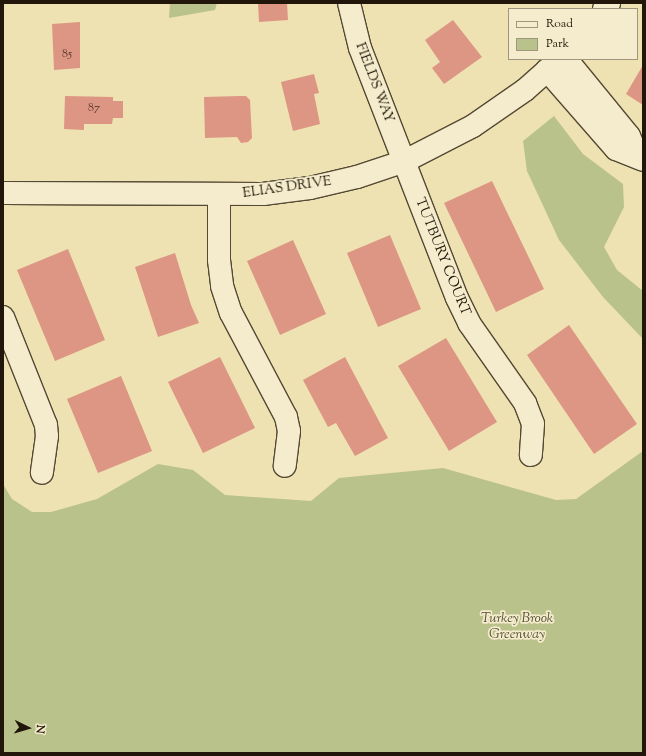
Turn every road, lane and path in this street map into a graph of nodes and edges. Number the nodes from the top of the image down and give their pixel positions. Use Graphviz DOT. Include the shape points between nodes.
graph roads {
  1 [pos="349,3"];
  2 [pos="567,60"];
  3 [pos="553,65"];
  4 [pos="641,158"];
  5 [pos="405,162"];
  6 [pos="3,193"];
  7 [pos="219,196"];
  8 [pos="3,317"];
  9 [pos="531,455"];
  10 [pos="285,466"];
  11 [pos="42,473"];
  1 -- 5 [label="street, FIELDS WAY" via="360,48"];
  2 -- 4 [label="street" via="629,136"];
  3 -- 4 [label="street" via="616,148"];
  3 -- 5 [label="street, ELIAS DRIVE" via="509,102 473,126"];
  5 -- 7 [label="street, ELIAS DRIVE" via="310,188"];
  5 -- 9 [label="street, TUTBURY COURT" via="469,323 525,403 533,424"];
  6 -- 7 [label="street, ELIAS DRIVE"];
  7 -- 10 [label="street" via="222,286 231,313 286,417 289,431"];
  8 -- 11 [label="street" via="46,425"];
}
